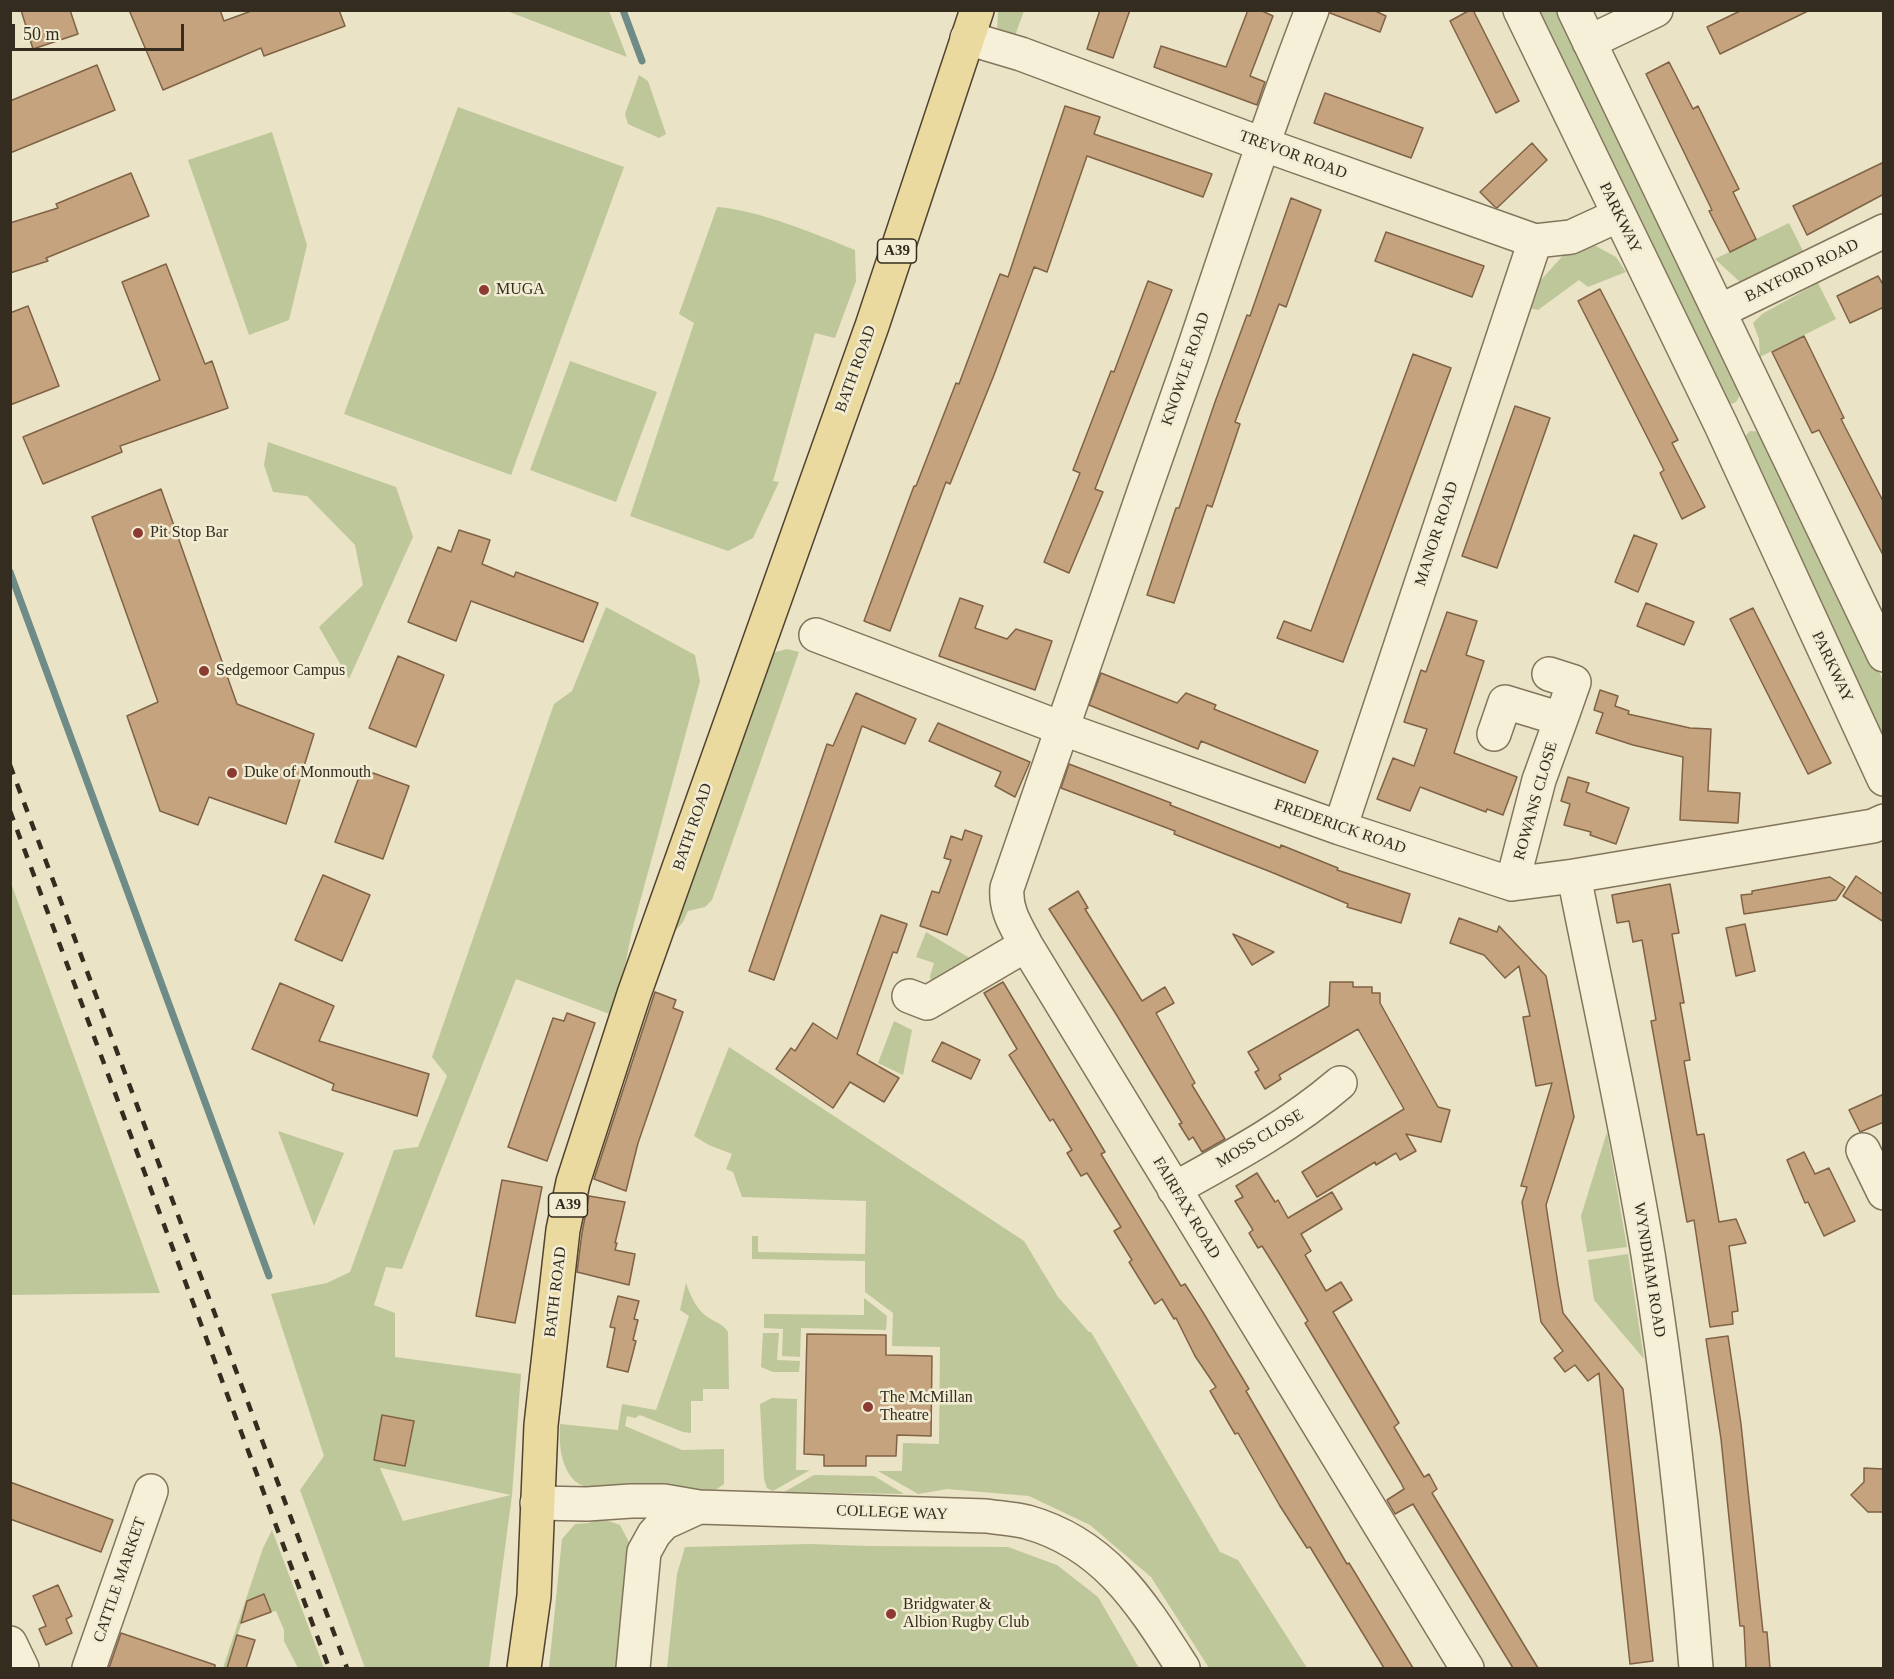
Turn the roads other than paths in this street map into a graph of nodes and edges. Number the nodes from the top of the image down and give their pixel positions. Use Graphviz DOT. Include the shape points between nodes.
graph roads {
  1 [pos="1312,10"];
  2 [pos="1520,10"];
  3 [pos="1574,10"];
  4 [pos="1656,10"];
  5 [pos="972,24"];
  6 [pos="1589,42"];
  7 [pos="1262,144"];
  8 [pos="1619,215"];
  9 [pos="1884,231"];
  10 [pos="1535,241"];
  11 [pos="1720,311"];
  12 [pos="1764,405"];
  13 [pos="1721,425"];
  14 [pos="816,635"];
  15 [pos="1884,655"];
  16 [pos="1574,681"];
  17 [pos="1561,719"];
  18 [pos="1061,728"];
  19 [pos="1494,734"];
  20 [pos="1884,779"];
  21 [pos="1884,821"];
  22 [pos="1340,828"];
  23 [pos="1574,876"];
  24 [pos="1512,884"];
  25 [pos="1026,945"];
  26 [pos="909,996"];
  27 [pos="1341,1083"];
  28 [pos="1174,1189"];
  29 [pos="151,1491"];
  30 [pos="537,1503"];
  31 [pos="587,1504"];
  32 [pos="699,1507"];
  33 [pos="644,1552"];
  34 [pos="10,1643"];
  35 [pos="22,1668"];
  36 [pos="89,1668"];
  37 [pos="524,1668"];
  38 [pos="633,1668"];
  39 [pos="1183,1668"];
  40 [pos="1467,1668"];
  41 [pos="1696,1668"];
  1 -- 7 [label="street, KNOWLE ROAD"];
  2 -- 8 [label="street, PARKWAY"];
  3 -- 6 [label="street"];
  4 -- 6 [label="street"];
  5 -- 7 [label="street, TREVOR ROAD" via="1021,54"];
  5 -- 30 [label="main road, BATH ROAD / A39" via="872,326 674,881 573,1182 563,1230 550,1342"];
  6 -- 11 [label="street"];
  7 -- 10 [label="street, TREVOR ROAD"];
  7 -- 18 [label="street, KNOWLE ROAD"];
  8 -- 10 [label="street, TREVOR ROAD" via="1571,237"];
  8 -- 13 [label="street, PARKWAY"];
  9 -- 11 [label="street, BAYFORD ROAD"];
  10 -- 22 [label="street, MANOR ROAD"];
  11 -- 12 [label="street"];
  12 -- 13 [label="street"];
  12 -- 15 [label="street"];
  13 -- 20 [label="street, PARKWAY"];
  14 -- 18 [label="street, FREDERICK ROAD"];
  16 -- 17 [label="street, ROWANS CLOSE"];
  17 -- 19 [label="street, ROWANS CLOSE" via="1505,702"];
  17 -- 24 [label="street, ROWANS CLOSE" via="1539,780"];
  18 -- 22 [label="street, FREDERICK ROAD"];
  18 -- 25 [label="street, FAIRFAX ROAD" via="1007,888 1008,909"];
  21 -- 23 [label="street, FREDERICK ROAD"];
  22 -- 24 [label="street, FREDERICK ROAD"];
  23 -- 24 [label="street, FREDERICK ROAD"];
  23 -- 41 [label="street, WYNDHAM ROAD" via="1617,1080 1648,1256 1673,1426"];
  25 -- 26 [label="street" via="927,1003"];
  25 -- 28 [label="street, FAIRFAX ROAD"];
  27 -- 28 [label="street, MOSS CLOSE" via="1310,1109"];
  28 -- 40 [label="street, FAIRFAX ROAD"];
  29 -- 36 [label="street, CATTLE MARKET"];
  30 -- 31 [label="street, COLLEGE WAY"];
  30 -- 37 [label="main road, BATH ROAD / A39" via="534,1596"];
  31 -- 32 [label="street, COLLEGE WAY" via="664,1501"];
  31 -- 33 [label="street" via="624,1518"];
  32 -- 33 [label="street" via="664,1523"];
  32 -- 39 [label="street, COLLEGE WAY" via="952,1514 1027,1522 1062,1536 1105,1563 1136,1597"];
  33 -- 38 [label="street"];
  34 -- 35 [label="street"];
}
